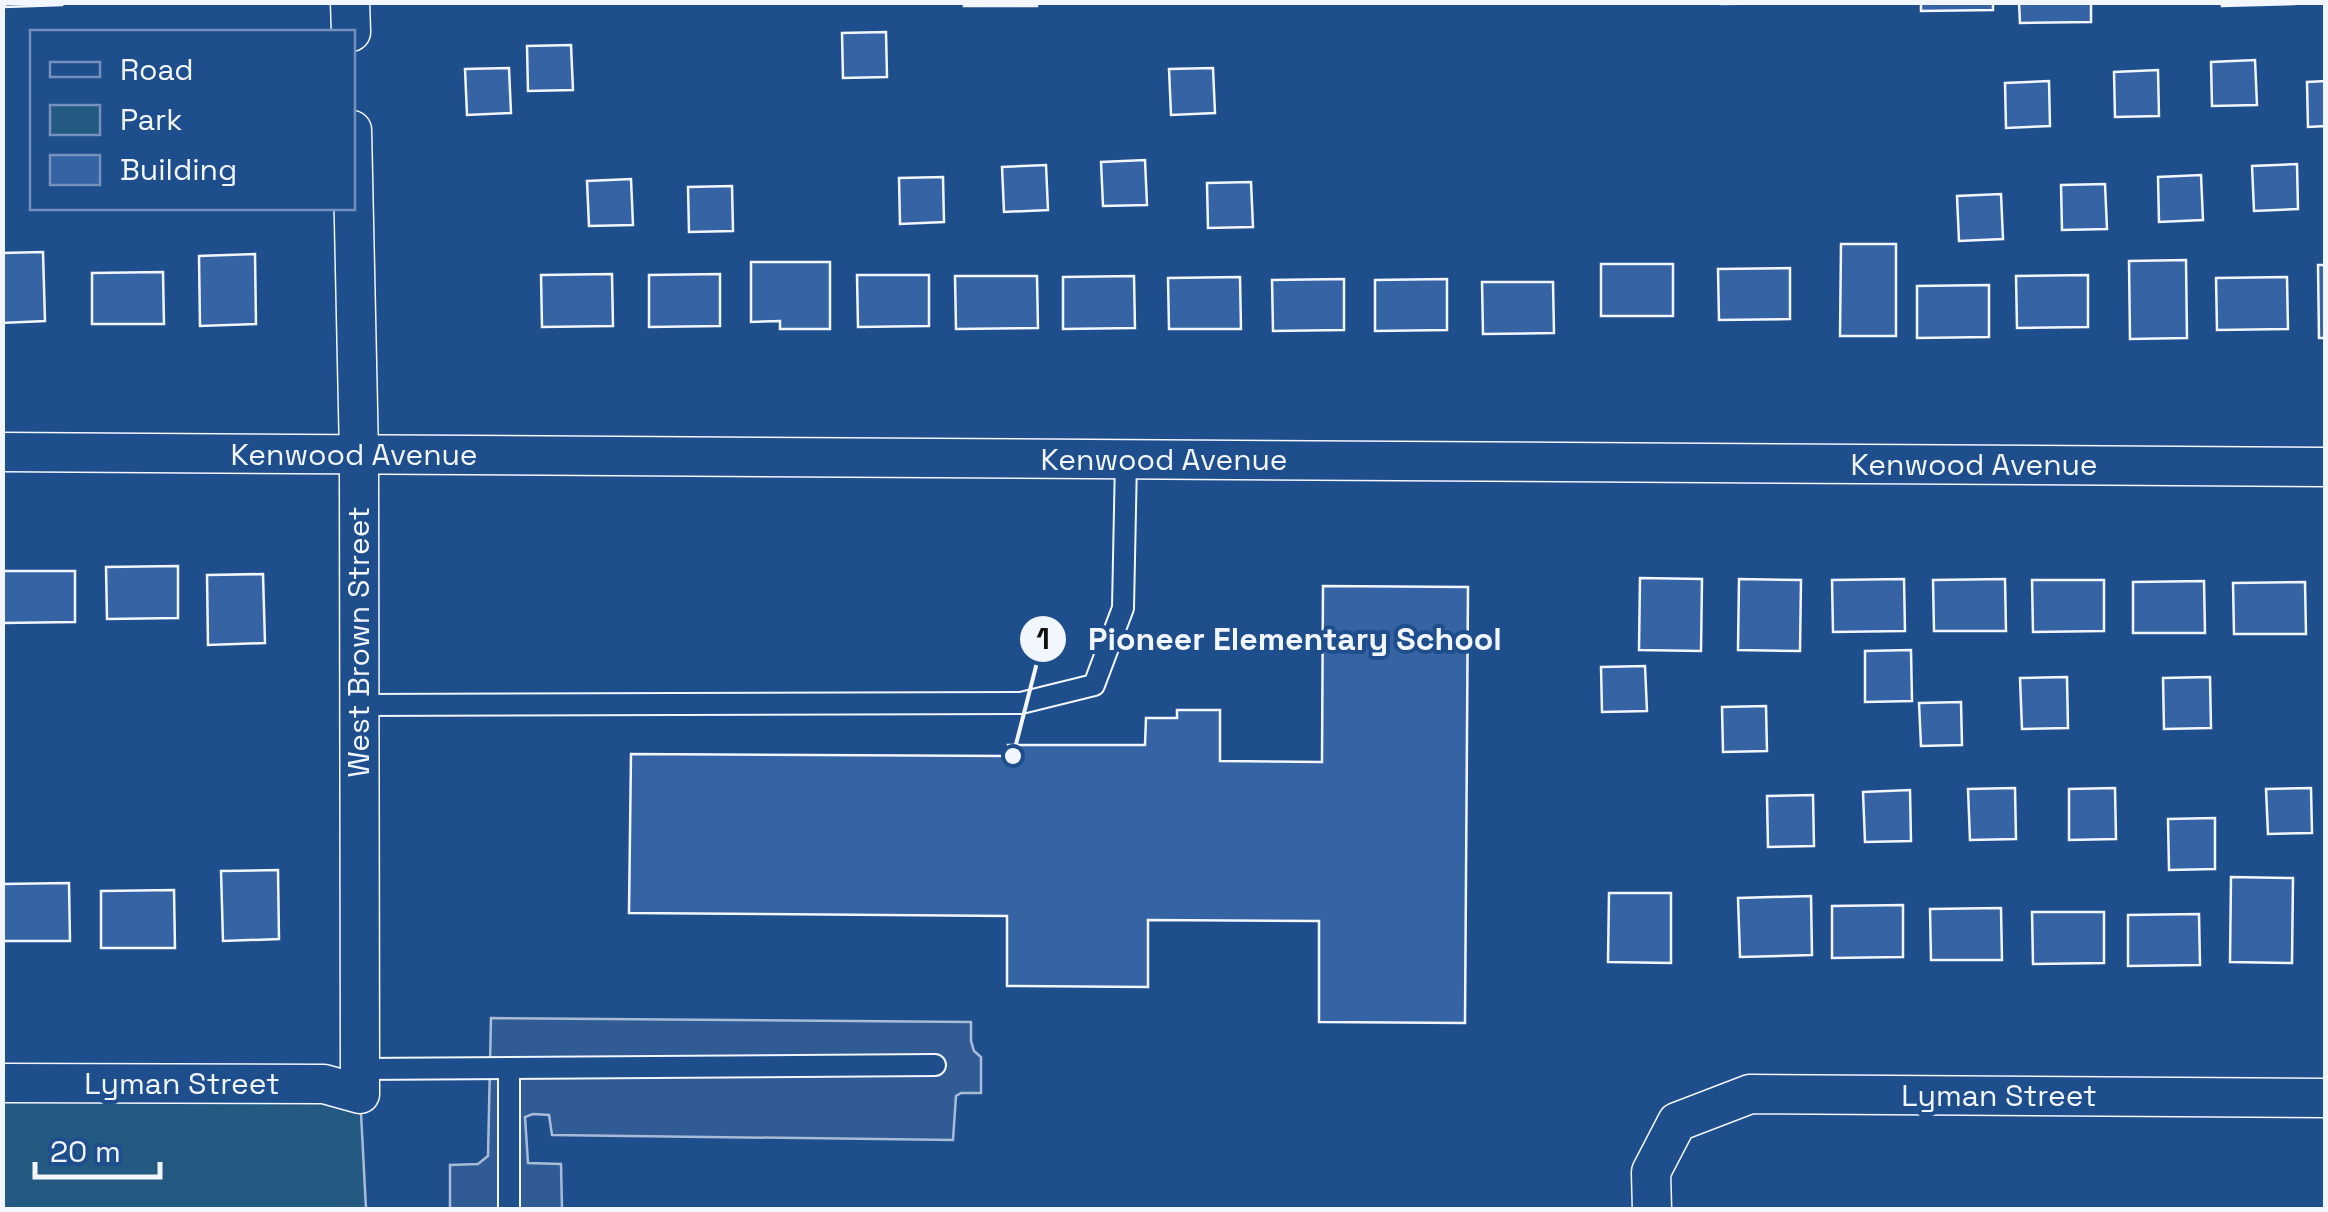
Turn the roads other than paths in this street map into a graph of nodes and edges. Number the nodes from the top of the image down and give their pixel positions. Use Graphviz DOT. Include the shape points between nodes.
graph roads {
  1 [pos="350,2"];
  2 [pos="351,30"];
  3 [pos="354,210"];
  4 [pos="2,452"];
  5 [pos="359,454"];
  6 [pos="1126,460"];
  7 [pos="2326,467"];
  8 [pos="359,704"];
  9 [pos="935,1065"];
  10 [pos="509,1068"];
  11 [pos="359,1081"];
  12 [pos="2,1083"];
  13 [pos="2326,1098"];
  14 [pos="509,1210"];
  15 [pos="1652,1210"];
  1 -- 2 [label="street"];
  3 -- 5 [label="street, West Brown Street"];
  4 -- 5 [label="street, Kenwood Avenue"];
  5 -- 6 [label="street, Kenwood Avenue"];
  5 -- 8 [label="street, West Brown Street"];
  6 -- 7 [label="street, Kenwood Avenue"];
  6 -- 8 [label="lane" via="1123,608 1094,684 1021,703"];
  8 -- 11 [label="street, West Brown Street"];
  9 -- 10 [label="lane"];
  10 -- 11 [label="lane"];
  10 -- 14 [label="lane"];
  11 -- 12 [label="street, Lyman Street"];
  13 -- 15 [label="street, Lyman Street" via="1750,1094 1678,1122 1651,1172"];
}
